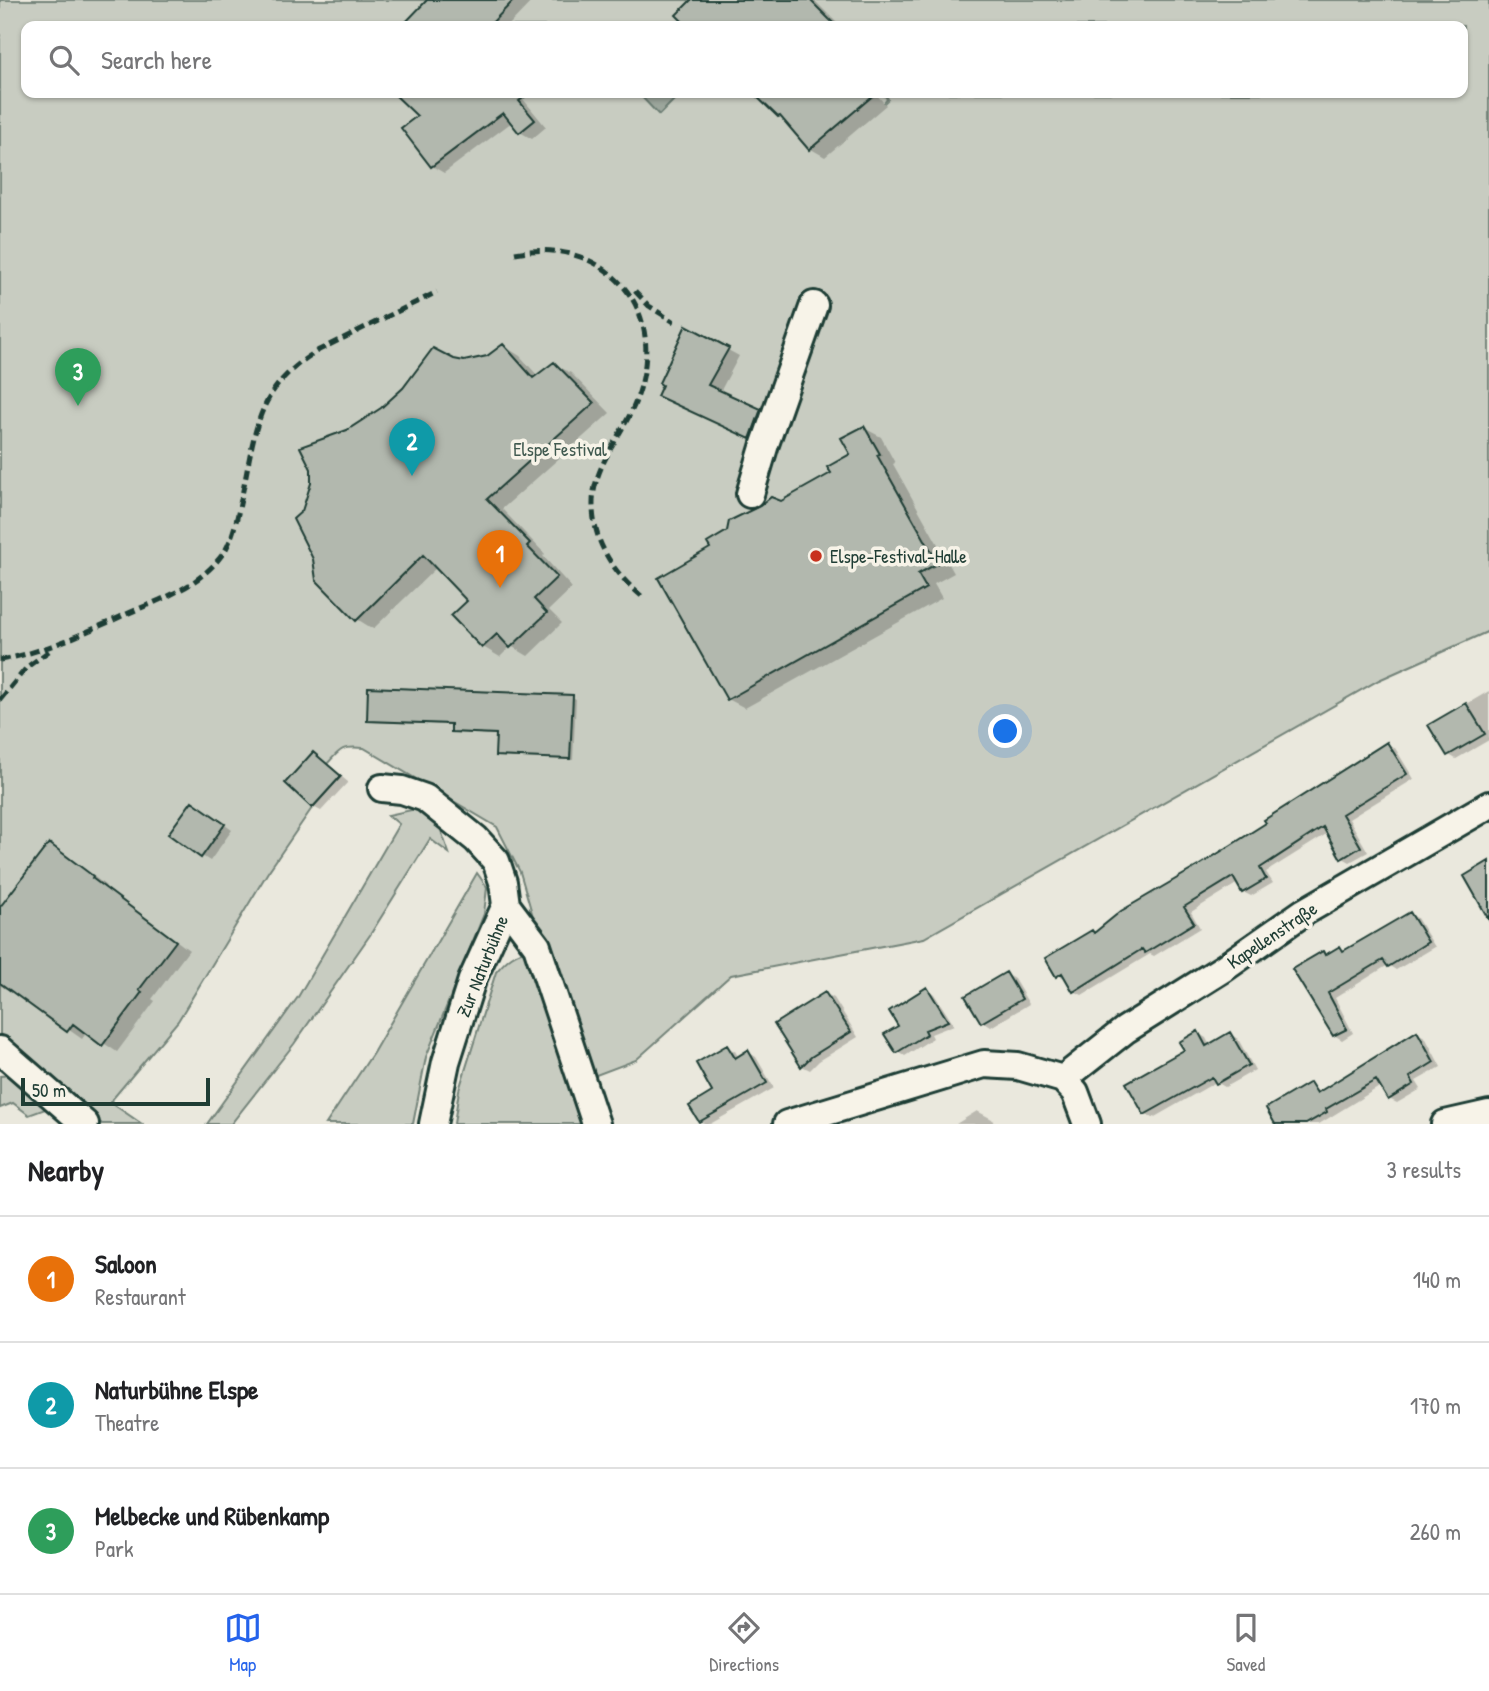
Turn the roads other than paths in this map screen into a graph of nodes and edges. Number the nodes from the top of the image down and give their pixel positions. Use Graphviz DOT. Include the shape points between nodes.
graph roads {
  1 [pos="814,305"];
  2 [pos="750,494"];
  3 [pos="382,788"];
  4 [pos="1489,805"];
  5 [pos="506,905"];
  6 [pos="0,1050"];
  7 [pos="1063,1079"];
  8 [pos="1489,1114"];
  9 [pos="85,1124"];
  10 [pos="433,1124"];
  11 [pos="596,1124"];
  12 [pos="787,1124"];
  13 [pos="1087,1124"];
  14 [pos="1445,1124"];
  1 -- 2 [label="street"];
  3 -- 5 [label="street, Zur Naturbühne" via="402,789 425,798 476,839 496,861"];
  4 -- 7 [label="street, Kapellenstraße" via="1304,912 1125,1030"];
  5 -- 10 [label="street, Zur Naturbühne" via="472,980 446,1062"];
  5 -- 11 [label="street" via="537,946"];
  6 -- 9 [label="street"];
  7 -- 12 [label="street" via="1018,1066 984,1064"];
  7 -- 13 [label="street" via="1075,1092"];
  8 -- 14 [label="street"];
}
